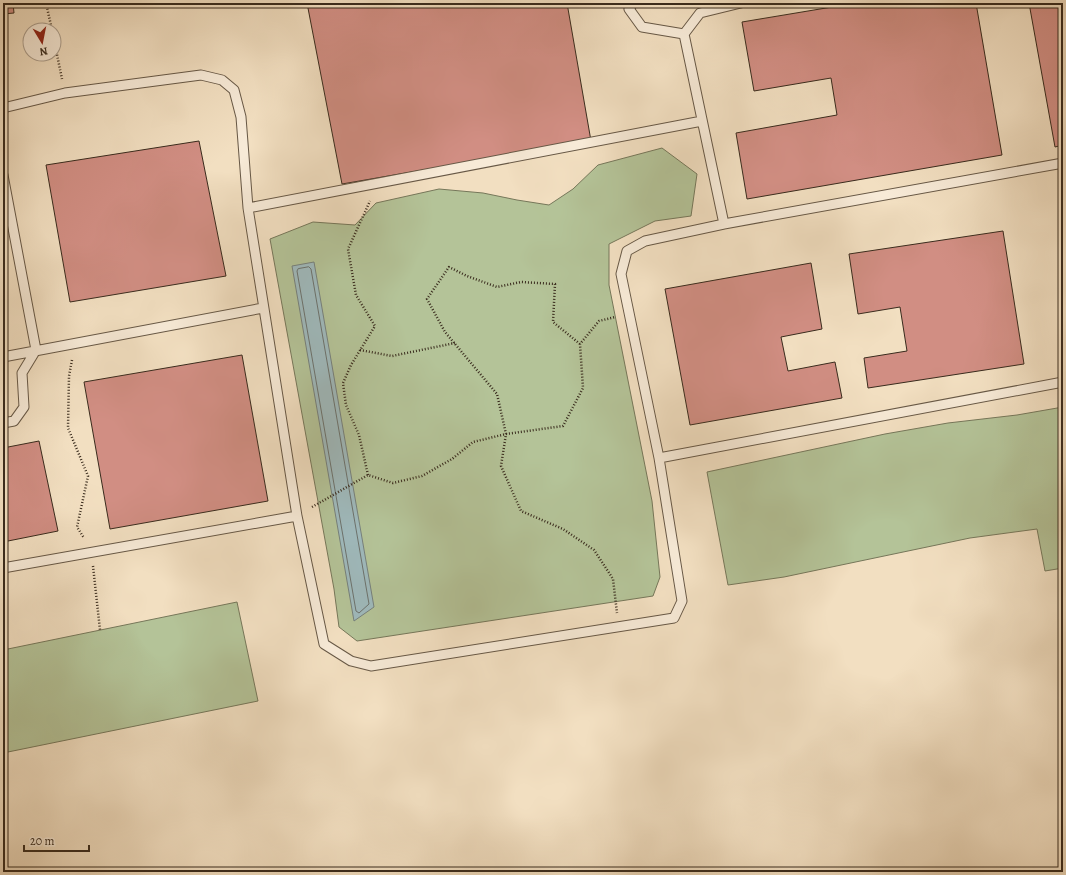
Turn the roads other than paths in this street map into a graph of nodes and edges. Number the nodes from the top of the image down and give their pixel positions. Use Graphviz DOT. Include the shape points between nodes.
graph roads {
  1 [pos="633,3"];
  2 [pos="741,3"];
  3 [pos="684,34"];
  4 [pos="3,108"];
  5 [pos="702,121"];
  6 [pos="1063,163"];
  7 [pos="3,175"];
  8 [pos="248,208"];
  9 [pos="724,224"];
  10 [pos="263,308"];
  11 [pos="36,350"];
  12 [pos="3,357"];
  13 [pos="1063,382"];
  14 [pos="3,423"];
  15 [pos="659,458"];
  16 [pos="297,516"];
  17 [pos="3,568"];
  1 -- 3 [label="lane" via="629,9 642,27"];
  2 -- 3 [label="lane" via="700,13"];
  3 -- 5 [label="lane"];
  4 -- 8 [label="lane" via="65,93 201,75 222,80 234,90 241,117"];
  5 -- 8 [label="lane"];
  5 -- 9 [label="lane"];
  6 -- 9 [label="lane"];
  7 -- 11 [label="lane"];
  8 -- 10 [label="lane"];
  9 -- 15 [label="lane" via="646,241 627,251 621,274"];
  10 -- 11 [label="lane"];
  10 -- 16 [label="lane"];
  11 -- 12 [label="lane"];
  11 -- 14 [label="lane" via="22,373 24,407 14,421"];
  13 -- 15 [label="lane"];
  15 -- 16 [label="lane" via="682,601 674,618 619,627 371,666 352,661 324,644"];
  16 -- 17 [label="lane"];
}
